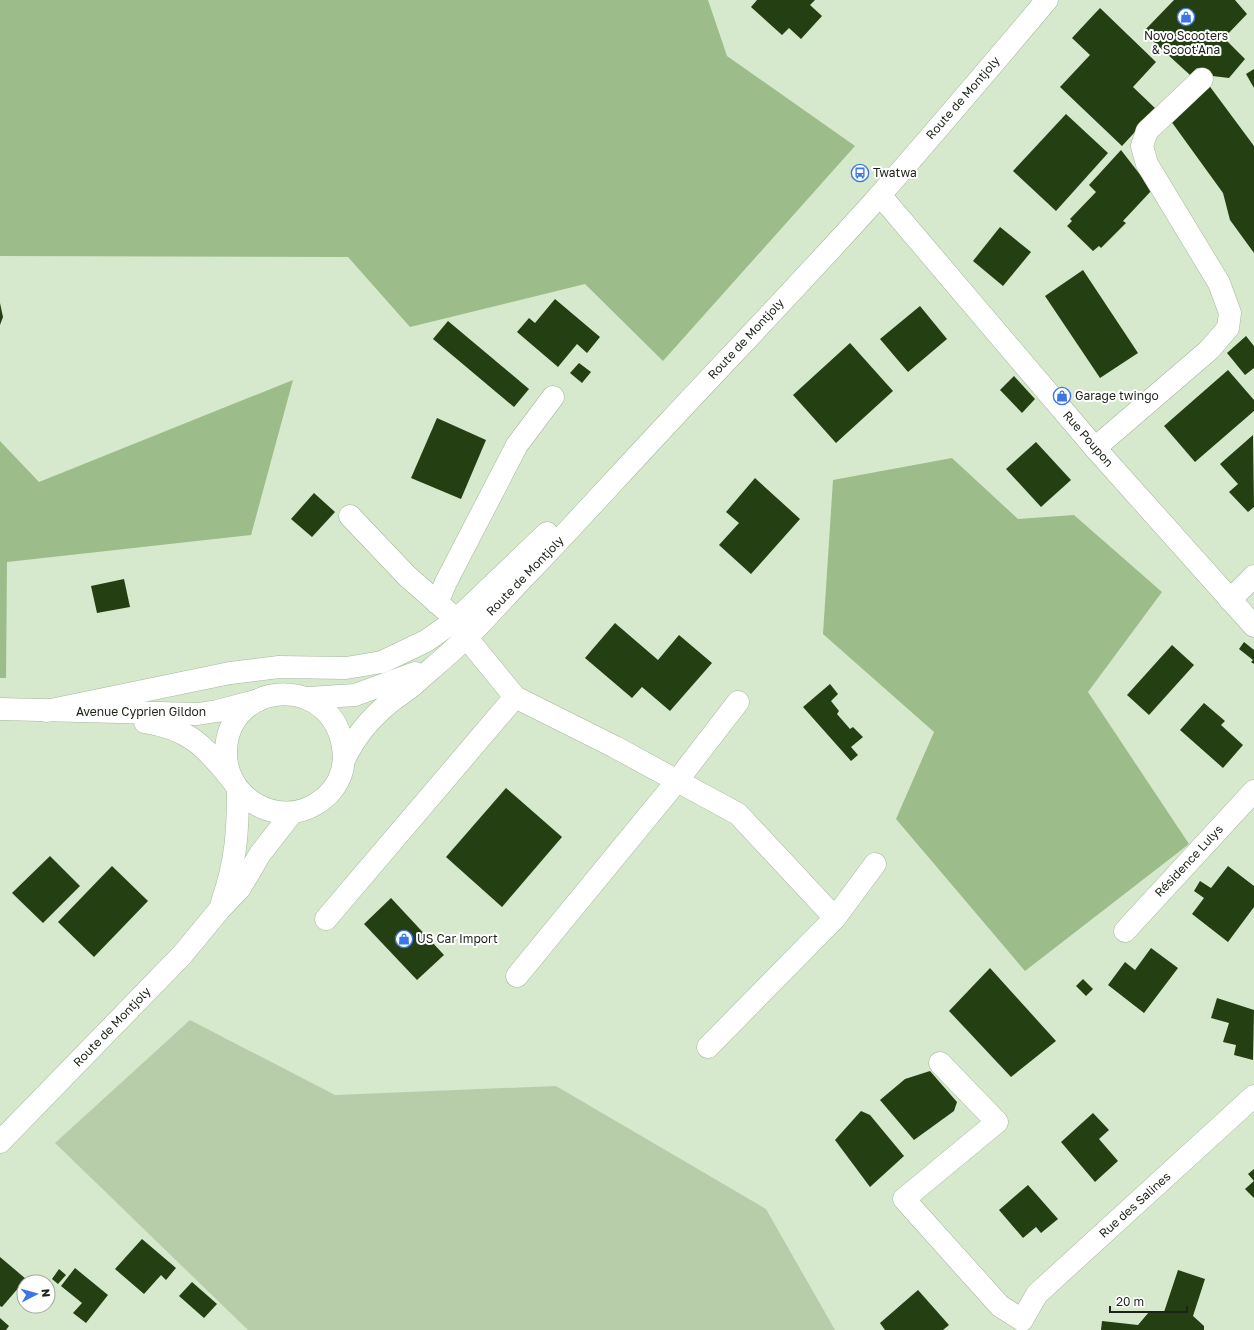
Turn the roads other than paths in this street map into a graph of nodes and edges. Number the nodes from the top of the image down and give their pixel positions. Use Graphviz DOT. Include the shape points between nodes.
graph roads {
  1 [pos="1047,0"];
  2 [pos="1202,79"];
  3 [pos="880,195"];
  4 [pos="553,397"];
  5 [pos="1095,448"];
  6 [pos="350,516"];
  7 [pos="1254,576"];
  8 [pos="1230,600"];
  9 [pos="437,603"];
  10 [pos="1254,626"];
  11 [pos="461,629"];
  12 [pos="433,666"];
  13 [pos="515,697"];
  14 [pos="309,698"];
  15 [pos="259,700"];
  16 [pos="738,702"];
  17 [pos="0,710"];
  18 [pos="46,711"];
  19 [pos="344,759"];
  20 [pos="677,781"];
  21 [pos="235,785"];
  22 [pos="1254,791"];
  23 [pos="292,813"];
  24 [pos="875,864"];
  25 [pos="220,909"];
  26 [pos="835,918"];
  27 [pos="326,919"];
  28 [pos="1125,930"];
  29 [pos="517,976"];
  30 [pos="708,1048"];
  31 [pos="940,1063"];
  32 [pos="1254,1096"];
  33 [pos="0,1142"];
  34 [pos="1024,1325"];
  1 -- 3 [label="street, Route de Montjoly"];
  2 -- 5 [label="street" via="1147,131 1142,146 1147,164 1219,283 1230,313 1228,328 1209,350"];
  3 -- 5 [label="street, Rue Poupon"];
  3 -- 11 [label="street, Route de Montjoly" via="599,498 561,521"];
  4 -- 9 [label="street" via="517,445"];
  5 -- 8 [label="street, Rue Poupon"];
  6 -- 9 [label="street" via="407,576"];
  7 -- 8 [label="street"];
  8 -- 10 [label="street, Rue Poupon"];
  9 -- 11 [label="street"];
  11 -- 12 [label="street"];
  11 -- 13 [label="street"];
  11 -- 18 [label="street" via="426,641 382,662 346,668 279,667 230,673"];
  12 -- 14 [label="street" via="386,686 356,695"];
  12 -- 19 [label="street" via="368,724"];
  13 -- 20 [label="street"];
  13 -- 27 [label="street"];
  14 -- 15 [label="street" via="281,694"];
  14 -- 19 [label="street" via="332,717 340,730 344,744"];
  15 -- 18 [label="street, Avenue Cyprien Gildon" via="198,714"];
  15 -- 21 [label="street" via="246,708 229,734 226,749 227,765"];
  16 -- 20 [label="street"];
  17 -- 18 [label="street, Avenue Cyprien Gildon"];
  18 -- 21 [label="street, Avenue Cyprien Gildon" via="161,724 179,730 210,752"];
  19 -- 23 [label="street" via="342,772 328,795 305,810"];
  20 -- 26 [label="street" via="738,814"];
  20 -- 29 [label="street"];
  21 -- 23 [label="street" via="253,804 272,812"];
  21 -- 25 [label="street, Route de Montjoly" via="238,829 236,848"];
  22 -- 28 [label="street, Résidence Lulys"];
  23 -- 25 [label="street, Route de Montjoly" via="260,854 240,888"];
  24 -- 26 [label="street"];
  25 -- 33 [label="street, Route de Montjoly" via="182,955"];
  26 -- 30 [label="street"];
  31 -- 34 [label="street" via="997,1122 904,1199 1000,1306"];
  32 -- 34 [label="street, Rue des Salines" via="1037,1294"];
}
